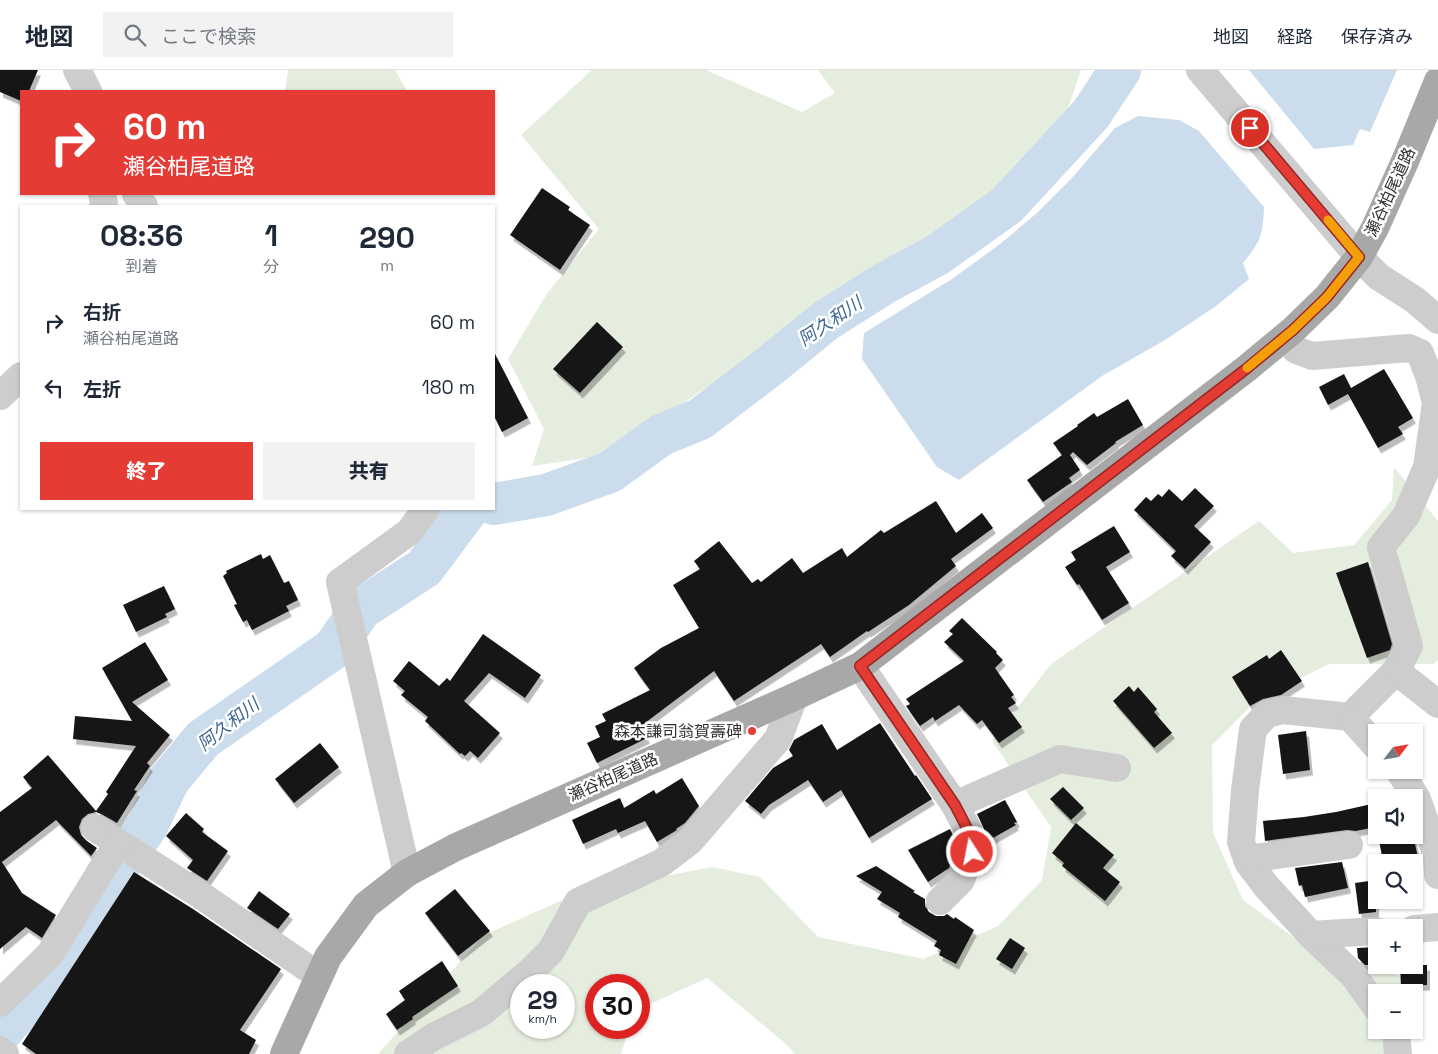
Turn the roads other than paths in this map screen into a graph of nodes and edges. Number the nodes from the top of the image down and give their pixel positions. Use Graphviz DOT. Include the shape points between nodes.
graph roads {
  1 [pos="64,70"];
  2 [pos="76,70"];
  3 [pos="1200,70"];
  4 [pos="1438,81"];
  5 [pos="68,90"];
  6 [pos="87,90"];
  7 [pos="1359,257"];
  8 [pos="1438,320"];
  9 [pos="1285,337"];
  10 [pos="20,377"];
  11 [pos="0,396"];
  12 [pos="425,510"];
  13 [pos="860,666"];
  14 [pos="1396,671"];
  15 [pos="794,697"];
  16 [pos="1438,704"];
  17 [pos="1350,717"];
  18 [pos="1368,737"];
  19 [pos="1117,768"];
  20 [pos="1404,779"];
  21 [pos="955,805"];
  22 [pos="95,828"];
  23 [pos="118,843"];
  24 [pos="1349,844"];
  25 [pos="1247,859"];
  26 [pos="407,873"];
  27 [pos="1438,875"];
  28 [pos="940,900"];
  29 [pos="1438,927"];
  30 [pos="1423,928"];
  31 [pos="1368,931"];
  32 [pos="1311,935"];
  33 [pos="319,976"];
  34 [pos="1368,995"];
  35 [pos="0,1003"];
  36 [pos="1397,1039"];
  37 [pos="284,1054"];
  38 [pos="408,1054"];
  39 [pos="1398,1054"];
  1 -- 5 [label="street"];
  2 -- 6 [label="street"];
  3 -- 7 [label="street"];
  4 -- 7 [label="main road, 瀬谷柏尾道路" via="1395,184"];
  7 -- 8 [label="street" via="1379,277 1415,300"];
  7 -- 9 [label="main road, 瀬谷柏尾道路" via="1327,297"];
  9 -- 13 [label="main road, 瀬谷柏尾道路"];
  9 -- 14 [label="street" via="1296,350 1312,356 1408,348 1420,353 1429,376 1436,403 1427,467 1406,516 1381,547 1409,646"];
  10 -- 11 [label="street"];
  12 -- 26 [label="street" via="409,532 340,582"];
  13 -- 15 [label="main road, 瀬谷柏尾道路"];
  13 -- 21 [label="street"];
  14 -- 16 [label="street"];
  14 -- 17 [label="street"];
  15 -- 26 [label="main road, 瀬谷柏尾道路" via="456,847"];
  15 -- 38 [label="street" via="778,739 690,841 661,863 578,902 551,951 532,970 481,1014 433,1037"];
  17 -- 18 [label="street"];
  17 -- 25 [label="street" via="1283,710 1267,714 1254,729 1241,842"];
  19 -- 21 [label="street" via="1060,759"];
  20 -- 27 [label="street" via="1417,799 1437,856"];
  21 -- 28 [label="street" via="969,832 972,852 961,880"];
  22 -- 23 [label="street"];
  23 -- 33 [label="street"];
  23 -- 35 [label="street" via="50,954"];
  24 -- 25 [label="street"];
  25 -- 32 [label="street" via="1266,886"];
  26 -- 33 [label="main road, 瀬谷柏尾道路" via="366,906 328,957"];
  29 -- 30 [label="street"];
  31 -- 32 [label="street"];
  32 -- 34 [label="street" via="1354,976"];
  33 -- 37 [label="main road, 瀬谷柏尾道路"];
  36 -- 39 [label="street"];
}
